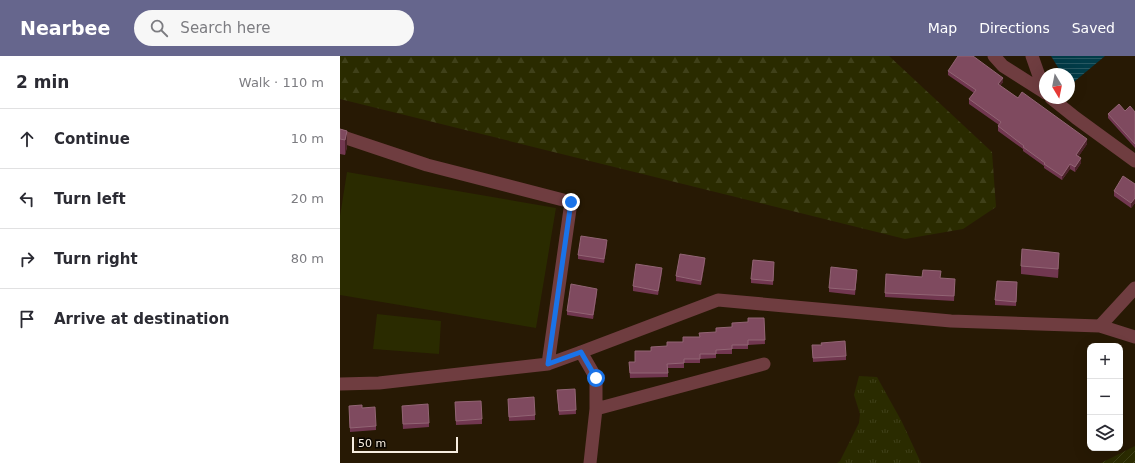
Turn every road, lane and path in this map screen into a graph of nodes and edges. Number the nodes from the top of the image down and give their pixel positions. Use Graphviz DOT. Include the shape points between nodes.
graph roads {
  1 [pos="994,56"];
  2 [pos="1032,56"];
  3 [pos="1039,76"];
  4 [pos="1039,90"];
  5 [pos="1058,104"];
  6 [pos="340,136"];
  7 [pos="1135,161"];
  8 [pos="1135,288"];
  9 [pos="1100,326"];
  10 [pos="1135,337"];
  11 [pos="581,352"];
  12 [pos="548,364"];
  13 [pos="764,364"];
  14 [pos="340,384"];
  15 [pos="596,409"];
  16 [pos="590,463"];
  1 -- 4 [label="street" via="1003,66"];
  2 -- 3 [label="street"];
  5 -- 7 [label="street"];
  6 -- 12 [label="street" via="426,165 571,202"];
  8 -- 9 [label="street"];
  9 -- 10 [label="street"];
  9 -- 11 [label="street" via="951,322 718,300"];
  11 -- 12 [label="street"];
  11 -- 15 [label="street" via="596,378"];
  12 -- 14 [label="street" via="379,383"];
  13 -- 15 [label="street"];
  15 -- 16 [label="street"];
}
